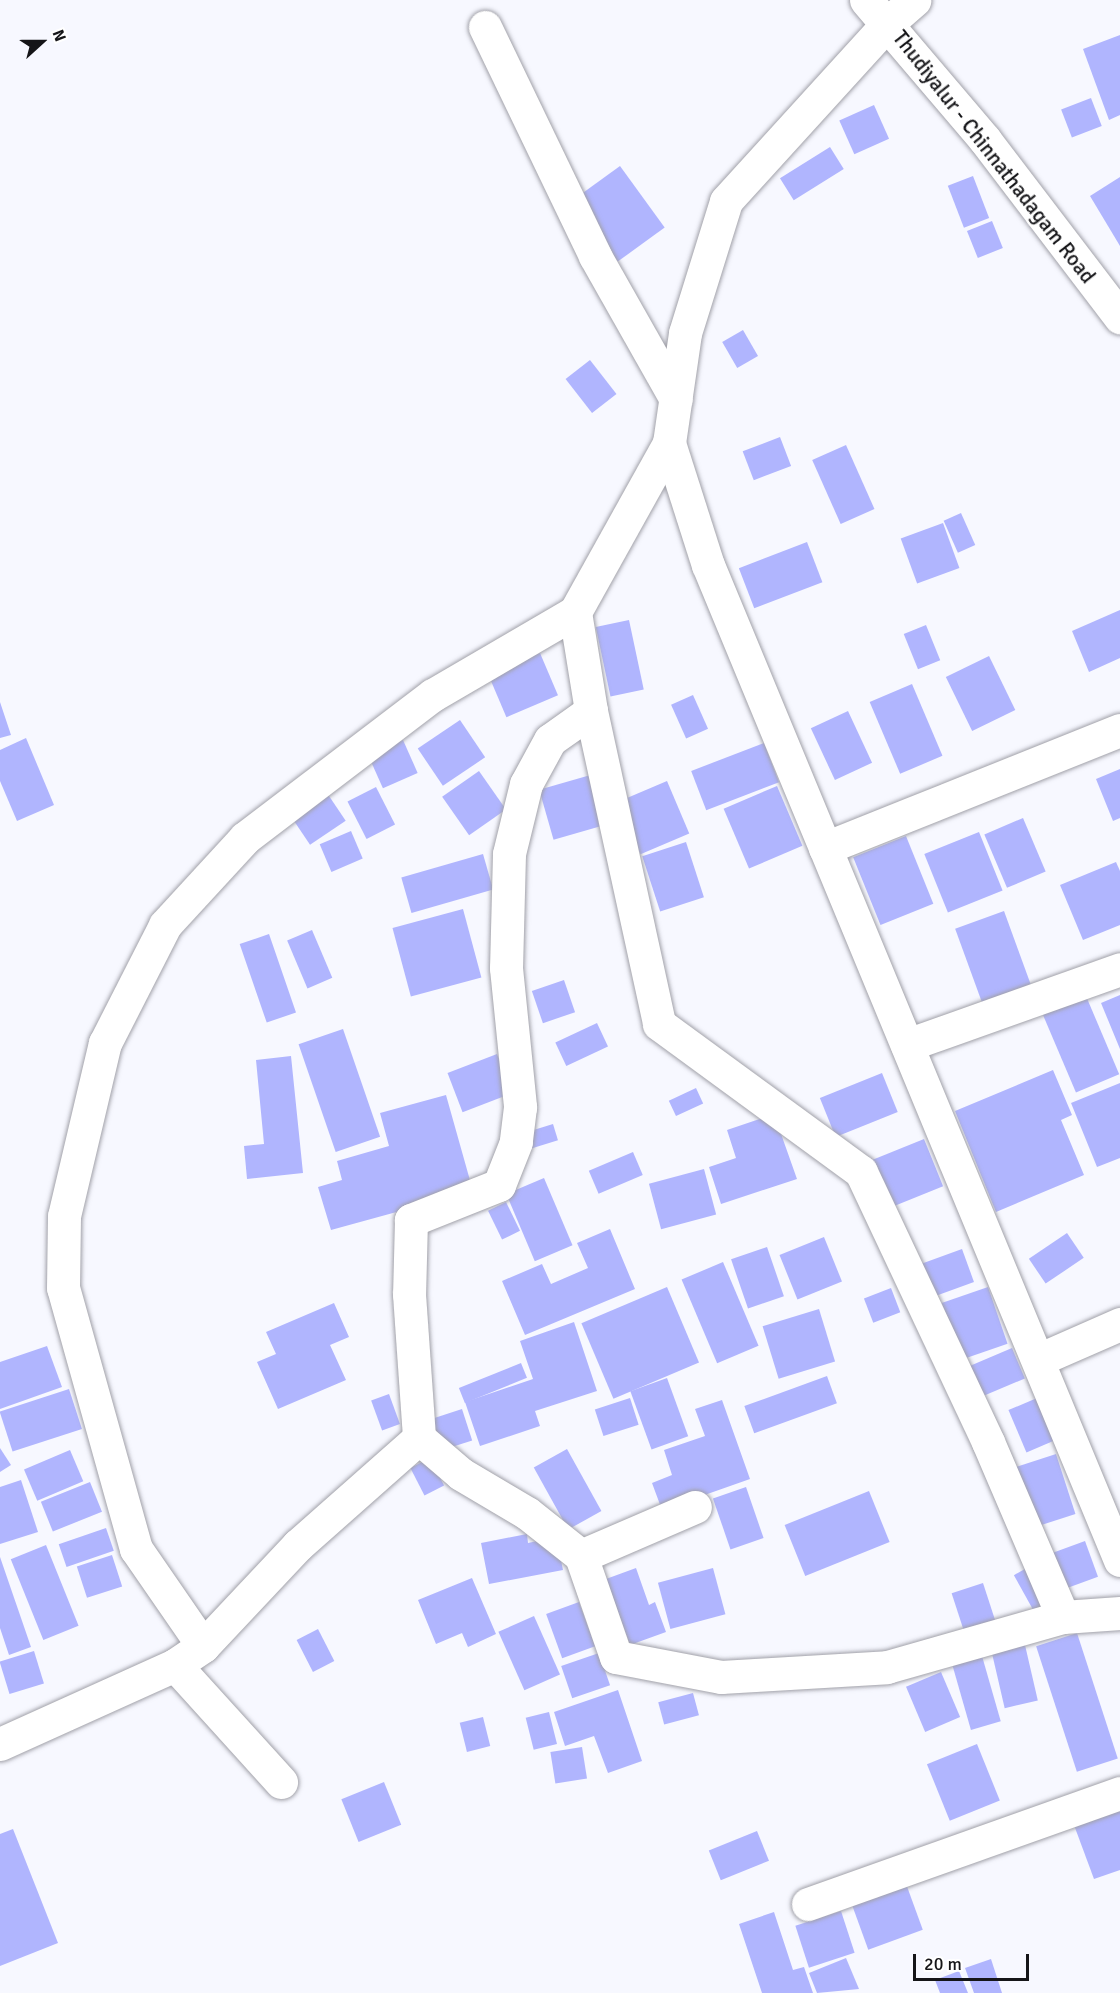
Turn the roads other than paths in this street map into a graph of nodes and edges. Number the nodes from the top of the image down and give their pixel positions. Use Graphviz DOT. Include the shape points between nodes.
graph roads {
  1 [pos="914,0"];
  2 [pos="877,11"];
  3 [pos="485,27"];
  4 [pos="1120,317"];
  5 [pos="676,399"];
  6 [pos="669,443"];
  7 [pos="575,612"];
  8 [pos="591,711"];
  9 [pos="1120,729"];
  10 [pos="825,848"];
  11 [pos="1120,969"];
  12 [pos="907,1045"];
  13 [pos="1120,1324"];
  14 [pos="1038,1360"];
  15 [pos="419,1438"];
  16 [pos="695,1507"];
  17 [pos="581,1556"];
  18 [pos="1120,1560"];
  19 [pos="1120,1613"];
  20 [pos="1064,1617"];
  21 [pos="203,1646"];
  22 [pos="175,1665"];
  23 [pos="0,1744"];
  24 [pos="280,1782"];
  25 [pos="1120,1793"];
  26 [pos="808,1904"];
  1 -- 2 [label="street"];
  2 -- 4 [label="street, Thudiyalur - Chinnathadagam Road" via="985,140"];
  2 -- 5 [label="street" via="726,201 686,333"];
  3 -- 5 [label="street" via="595,256"];
  5 -- 6 [label="street"];
  6 -- 7 [label="street"];
  6 -- 10 [label="street" via="708,565"];
  7 -- 8 [label="street"];
  7 -- 21 [label="street" via="433,695 245,838 165,925 105,1043 64,1216 63,1288 136,1549"];
  8 -- 15 [label="street" via="550,740 526,784 509,854 506,968 520,1107 516,1142 499,1185 411,1220 409,1294"];
  8 -- 20 [label="street" via="659,1024 861,1172 988,1442"];
  9 -- 10 [label="street"];
  10 -- 12 [label="street"];
  11 -- 12 [label="street"];
  12 -- 14 [label="street"];
  13 -- 14 [label="street"];
  14 -- 18 [label="street"];
  15 -- 17 [label="street" via="460,1474 528,1513"];
  15 -- 21 [label="street" via="298,1545"];
  16 -- 17 [label="street"];
  17 -- 20 [label="street" via="616,1657 721,1677 887,1667"];
  19 -- 20 [label="street"];
  21 -- 22 [label="street"];
  22 -- 23 [label="street"];
  22 -- 24 [label="street"];
  25 -- 26 [label="street"];
}
